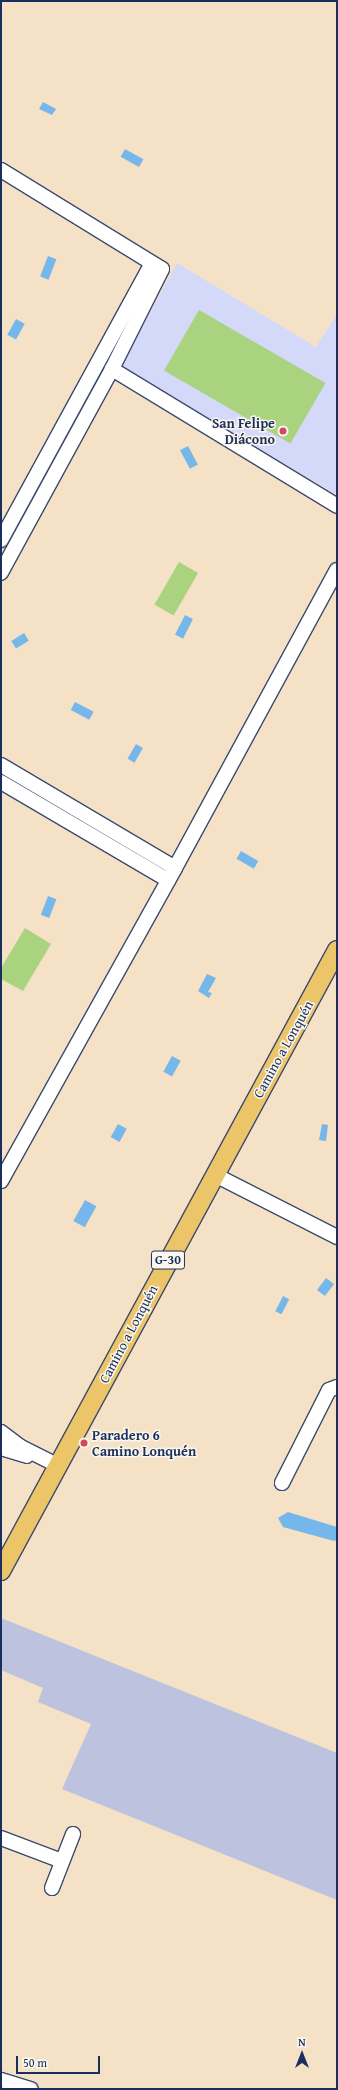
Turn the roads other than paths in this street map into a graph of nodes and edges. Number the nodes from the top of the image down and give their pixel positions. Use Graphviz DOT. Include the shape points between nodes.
graph roads {
  1 [pos="1,170"];
  2 [pos="157,266"];
  3 [pos="112,369"];
  4 [pos="337,506"];
  5 [pos="1,540"];
  6 [pos="337,570"];
  7 [pos="1,572"];
  8 [pos="1,765"];
  9 [pos="1,782"];
  10 [pos="175,868"];
  11 [pos="168,880"];
  12 [pos="337,950"];
  13 [pos="215,1175"];
  14 [pos="1,1181"];
  15 [pos="337,1237"];
  16 [pos="337,1386"];
  17 [pos="1,1432"];
  18 [pos="1,1448"];
  19 [pos="55,1469"];
  20 [pos="282,1483"];
  21 [pos="1,1571"];
  22 [pos="73,1834"];
  23 [pos="1,1838"];
  24 [pos="62,1861"];
  25 [pos="52,1888"];
  26 [pos="1,2080"];
  27 [pos="31,2089"];
  1 -- 2 [label="street"];
  2 -- 3 [label="street"];
  2 -- 5 [label="street"];
  3 -- 4 [label="street"];
  3 -- 7 [label="street"];
  6 -- 10 [label="street"];
  8 -- 10 [label="street"];
  9 -- 11 [label="street"];
  10 -- 11 [label="street"];
  11 -- 14 [label="street"];
  12 -- 13 [label="main road, Camino a Lonquén / G-30"];
  13 -- 15 [label="street"];
  13 -- 19 [label="main road, Camino a Lonquén / G-30"];
  16 -- 20 [label="street" via="329,1390"];
  17 -- 19 [label="street"];
  18 -- 19 [label="street" via="28,1456"];
  19 -- 21 [label="main road, Camino a Lonquén / G-30"];
  22 -- 24 [label="street"];
  23 -- 24 [label="street"];
  24 -- 25 [label="street"];
  26 -- 27 [label="street"];
}
